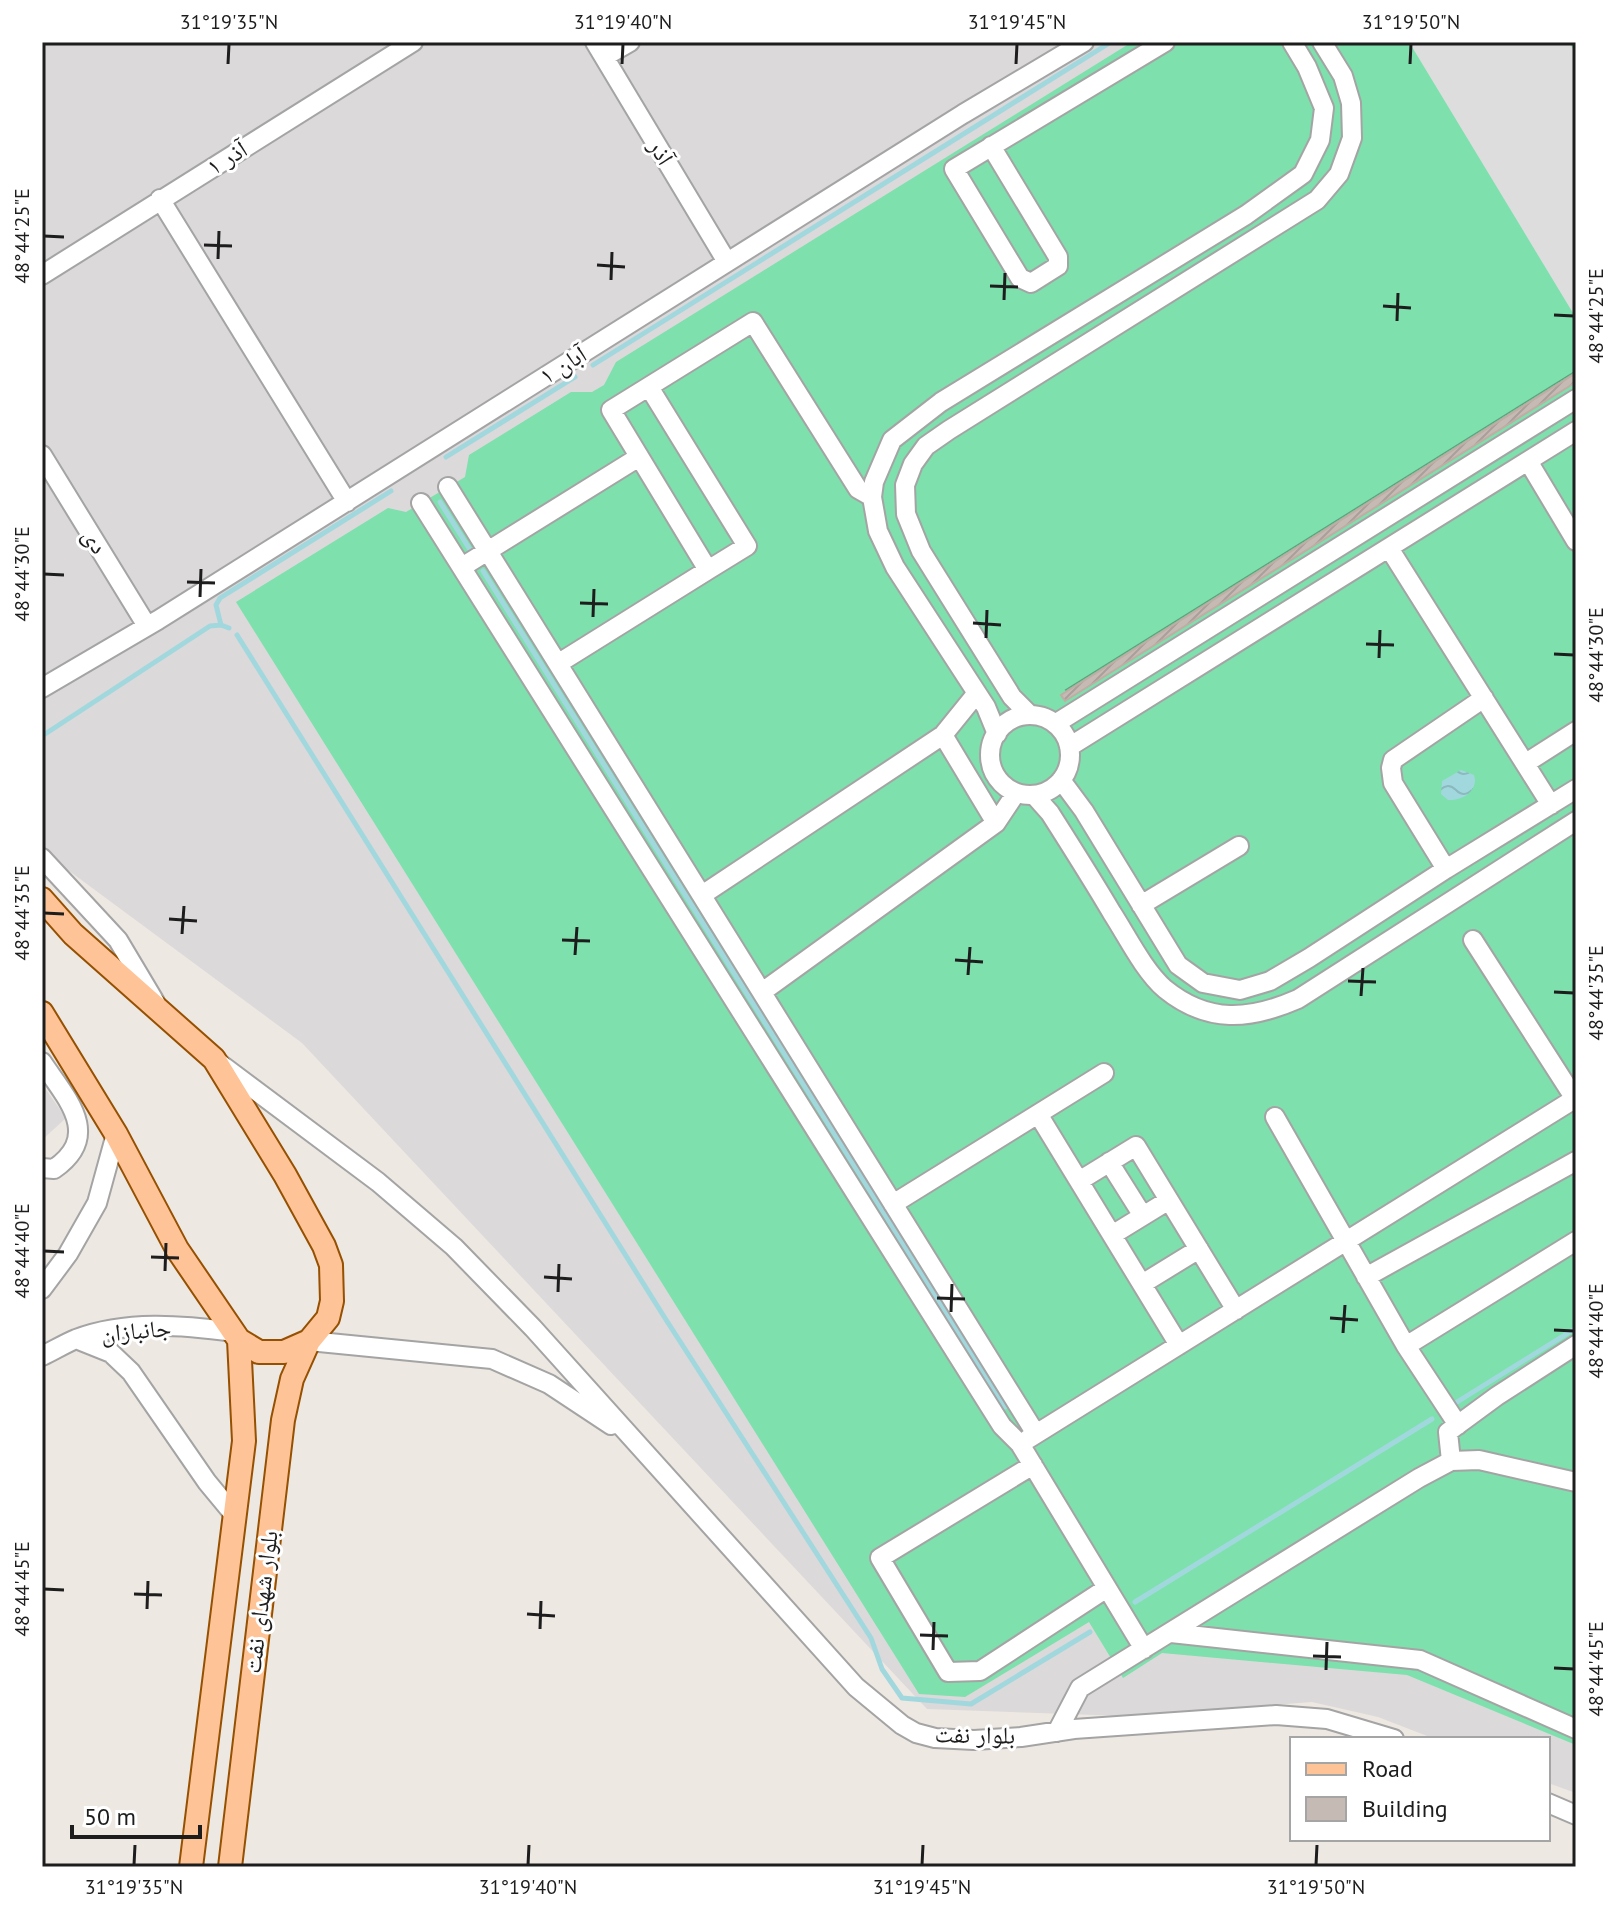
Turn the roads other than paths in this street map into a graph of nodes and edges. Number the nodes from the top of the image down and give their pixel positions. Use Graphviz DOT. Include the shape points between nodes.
graph roads {
  1 [pos="413,42"];
  2 [pos="630,42"];
  3 [pos="1084,42"];
  4 [pos="1165,42"];
  5 [pos="1292,42"];
  6 [pos="1326,48"];
  7 [pos="600,50"];
  8 [pos="1307,67"];
  9 [pos="991,146"];
  10 [pos="160,199"];
  11 [pos="1246,215"];
  12 [pos="1259,236"];
  13 [pos="727,262"];
  14 [pos="42,275"];
  15 [pos="1051,333"];
  16 [pos="1066,356"];
  17 [pos="649,387"];
  18 [pos="1576,399"];
  19 [pos="1547,417"];
  20 [pos="1569,436"];
  21 [pos="42,455"];
  22 [pos="639,457"];
  23 [pos="1528,461"];
  24 [pos="448,487"];
  25 [pos="872,497"];
  26 [pos="347,502"];
  27 [pos="421,503"];
  28 [pos="1576,541"];
  29 [pos="1389,548"];
  30 [pos="488,551"];
  31 [pos="921,551"];
  32 [pos="1316,560"];
  33 [pos="462,567"];
  34 [pos="895,567"];
  35 [pos="708,570"];
  36 [pos="1332,584"];
  37 [pos="147,626"];
  38 [pos="559,663"];
  39 [pos="42,688"];
  40 [pos="977,693"];
  41 [pos="1484,698"];
  42 [pos="1030,715"];
  43 [pos="1055,724"];
  44 [pos="1576,731"];
  45 [pos="997,734"];
  46 [pos="943,735"];
  47 [pos="1069,747"];
  48 [pos="1526,763"];
  49 [pos="1061,780"];
  50 [pos="1576,789"];
  51 [pos="1025,794"];
  52 [pos="1551,805"];
  53 [pos="1576,821"];
  54 [pos="996,823"];
  55 [pos="1239,846"];
  56 [pos="42,858"];
  57 [pos="1446,869"];
  58 [pos="702,895"];
  59 [pos="1404,897"];
  60 [pos="42,899"];
  61 [pos="1141,905"];
  62 [pos="1419,923"];
  63 [pos="1473,940"];
  64 [pos="762,992"];
  65 [pos="161,1011"];
  66 [pos="42,1013"];
  67 [pos="214,1059"];
  68 [pos="42,1062"];
  69 [pos="1104,1073"];
  70 [pos="1575,1099"];
  71 [pos="1038,1114"];
  72 [pos="1275,1117"];
  73 [pos="116,1134"];
  74 [pos="1576,1161"];
  75 [pos="1109,1162"];
  76 [pos="42,1168"];
  77 [pos="1079,1181"];
  78 [pos="1169,1200"];
  79 [pos="893,1204"];
  80 [pos="1143,1216"];
  81 [pos="1112,1235"];
  82 [pos="1346,1241"];
  83 [pos="1576,1241"];
  84 [pos="1199,1249"];
  85 [pos="1366,1277"];
  86 [pos="1142,1284"];
  87 [pos="42,1289"];
  88 [pos="1236,1310"];
  89 [pos="236,1336"];
  90 [pos="76,1339"];
  91 [pos="309,1341"];
  92 [pos="1179,1345"];
  93 [pos="1576,1345"];
  94 [pos="1406,1346"];
  95 [pos="42,1356"];
  96 [pos="1458,1425"];
  97 [pos="630,1438"];
  98 [pos="1028,1439"];
  99 [pos="1451,1461"];
  100 [pos="1033,1465"];
  101 [pos="1576,1482"];
  102 [pos="236,1517"];
  103 [pos="1107,1588"];
  104 [pos="1171,1633"];
  105 [pos="1144,1649"];
  106 [pos="1576,1729"];
  107 [pos="1057,1732"];
  108 [pos="1387,1737"];
  109 [pos="1550,1804"];
  110 [pos="1576,1815"];
  111 [pos="191,1867"];
  112 [pos="230,1867"];
  1 -- 10 [label="street, آذر ۱"];
  2 -- 7 [label="street"];
  3 -- 13 [label="street, آبان ۱"];
  4 -- 9 [label="street"];
  5 -- 8 [label="street"];
  6 -- 8 [label="street"];
  6 -- 12 [label="street" via="1351,103 1352,138 1339,174 1317,200"];
  7 -- 13 [label="street, آذر"];
  8 -- 11 [label="street" via="1324,108 1320,140 1303,174"];
  9 -- 9 [label="street" via="954,169 1020,278 1031,283 1058,266 1058,257"];
  10 -- 14 [label="street, آذر ۱"];
  10 -- 26 [label="street"];
  11 -- 12 [label="street"];
  11 -- 15 [label="street"];
  12 -- 16 [label="street"];
  13 -- 26 [label="street, آبان ۱"];
  15 -- 16 [label="street"];
  15 -- 25 [label="street" via="941,402 892,440"];
  16 -- 31 [label="street" via="926,446 905,485 906,514"];
  17 -- 22 [label="street" via="611,410"];
  17 -- 25 [label="street" via="753,322 858,489"];
  17 -- 35 [label="street" via="747,546"];
  18 -- 19 [label="street"];
  19 -- 20 [label="street"];
  19 -- 32 [label="street"];
  20 -- 23 [label="street"];
  21 -- 37 [label="street, دی"];
  22 -- 30 [label="street"];
  22 -- 35 [label="street"];
  23 -- 28 [label="street"];
  23 -- 29 [label="street"];
  24 -- 30 [label="street"];
  25 -- 34 [label="street" via="878,531"];
  26 -- 37 [label="street, آبان ۱"];
  27 -- 33 [label="street"];
  29 -- 36 [label="street"];
  29 -- 41 [label="street"];
  30 -- 33 [label="street"];
  30 -- 38 [label="street"];
  31 -- 34 [label="street"];
  31 -- 42 [label="street" via="1012,697"];
  32 -- 36 [label="street"];
  32 -- 43 [label="street"];
  33 -- 98 [label="street" via="993,1413 1002,1426"];
  34 -- 40 [label="street"];
  35 -- 38 [label="street"];
  36 -- 47 [label="street"];
  37 -- 39 [label="street, آبان ۱"];
  38 -- 58 [label="street"];
  40 -- 45 [label="street"];
  40 -- 46 [label="street"];
  41 -- 48 [label="street"];
  41 -- 57 [label="street" via="1393,760 1391,768 1393,783"];
  42 -- 43 [label="street"];
  42 -- 45 [label="street" via="1005,724"];
  43 -- 47 [label="street"];
  44 -- 48 [label="street"];
  45 -- 51 [label="street" via="991,746 993,771 1000,781"];
  46 -- 54 [label="street"];
  46 -- 58 [label="street"];
  47 -- 49 [label="street" via="1070,761"];
  48 -- 52 [label="street"];
  49 -- 51 [label="street" via="1046,792"];
  49 -- 61 [label="street"];
  50 -- 52 [label="street"];
  51 -- 54 [label="street"];
  51 -- 62 [label="street" via="1050,813 1164,988 1213,1012 1235,1017 1298,999"];
  52 -- 57 [label="street"];
  53 -- 62 [label="street"];
  54 -- 64 [label="street"];
  55 -- 61 [label="street"];
  56 -- 65 [label="street" via="118,940"];
  57 -- 59 [label="street"];
  58 -- 64 [label="street"];
  59 -- 61 [label="street" via="1270,981 1240,990 1203,983 1178,965"];
  59 -- 62 [label="street"];
  60 -- 65 [label="main road, بلوار شهدای نفت" via="73,934"];
  63 -- 70 [label="street"];
  64 -- 79 [label="street"];
  65 -- 67 [label="main road, بلوار شهدای نفت"];
  66 -- 73 [label="main road"];
  67 -- 91 [label="main road, بلوار شهدای نفت" via="298,1197 331,1265 328,1318"];
  67 -- 97 [label="street" via="378,1182 454,1247"];
  68 -- 76 [label="street" via="78,1116 68,1159 54,1169"];
  69 -- 71 [label="street"];
  70 -- 82 [label="street"];
  71 -- 77 [label="street"];
  71 -- 79 [label="street"];
  72 -- 82 [label="street"];
  73 -- 87 [label="street" via="97,1203"];
  73 -- 89 [label="main road" via="177,1249"];
  74 -- 85 [label="street"];
  75 -- 77 [label="street"];
  75 -- 78 [label="street" via="1136,1146"];
  75 -- 80 [label="street"];
  77 -- 81 [label="street"];
  78 -- 80 [label="street"];
  78 -- 84 [label="street"];
  79 -- 98 [label="street"];
  80 -- 81 [label="street"];
  81 -- 86 [label="street"];
  82 -- 85 [label="street"];
  82 -- 88 [label="street"];
  83 -- 94 [label="street"];
  84 -- 86 [label="street"];
  84 -- 88 [label="street"];
  85 -- 94 [label="street"];
  86 -- 92 [label="street"];
  88 -- 92 [label="street"];
  89 -- 90 [label="street, جانبازان" via="197,1327 116,1328"];
  89 -- 91 [label="main road" via="259,1352 284,1352"];
  89 -- 102 [label="main road, بلوار شهدای نفت" via="244,1441"];
  90 -- 95 [label="street, جانبازان"];
  90 -- 102 [label="street" via="122,1362"];
  91 -- 97 [label="street" via="492,1359 549,1384"];
  91 -- 112 [label="main road, بلوار شهدای نفت" via="292,1379 283,1420"];
  92 -- 98 [label="street"];
  93 -- 96 [label="street"];
  94 -- 96 [label="street"];
  96 -- 99 [label="street" via="1448,1432"];
  97 -- 107 [label="street, بلوار نفت" via="856,1687 902,1725 935,1738 974,1740"];
  98 -- 100 [label="street"];
  99 -- 101 [label="street" via="1479,1460"];
  99 -- 104 [label="street"];
  100 -- 103 [label="street"];
  100 -- 103 [label="street" via="880,1558 948,1672 980,1671"];
  102 -- 111 [label="main road, بلوار شهدای نفت"];
  103 -- 105 [label="street"];
  104 -- 105 [label="street"];
  104 -- 106 [label="street" via="1420,1660"];
  105 -- 107 [label="street" via="1080,1688"];
  107 -- 108 [label="street, بلوار نفت" via="1276,1715 1327,1719"];
  109 -- 110 [label="street"];
}
